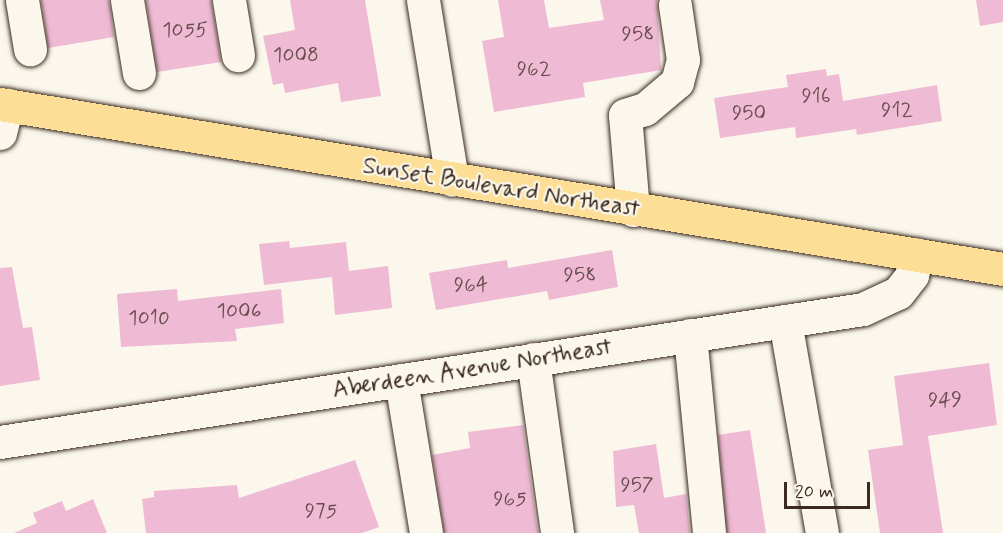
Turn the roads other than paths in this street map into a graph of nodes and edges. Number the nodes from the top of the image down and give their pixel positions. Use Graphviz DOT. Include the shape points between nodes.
graph roads {
  1 [pos="22,0"];
  2 [pos="127,0"];
  3 [pos="229,0"];
  4 [pos="423,0"];
  5 [pos="675,5"];
  6 [pos="30,49"];
  7 [pos="238,55"];
  8 [pos="139,74"];
  9 [pos="2,114"];
  10 [pos="452,180"];
  11 [pos="633,210"];
  12 [pos="916,255"];
  13 [pos="1003,269"];
  14 [pos="785,321"];
  15 [pos="690,335"];
  16 [pos="533,358"];
  17 [pos="401,380"];
  18 [pos="0,442"];
  19 [pos="426,533"];
  20 [pos="557,533"];
  21 [pos="709,533"];
  22 [pos="822,533"];
  1 -- 6 [label="street"];
  2 -- 8 [label="street"];
  3 -- 7 [label="street"];
  4 -- 10 [label="street"];
  5 -- 11 [label="street" via="683,60 677,82 645,109 625,115"];
  9 -- 10 [label="main road, Sunset Boulevard Northeast"];
  10 -- 11 [label="main road, Sunset Boulevard Northeast"];
  11 -- 12 [label="main road, Sunset Boulevard Northeast"];
  12 -- 13 [label="main road, Sunset Boulevard Northeast"];
  12 -- 14 [label="street, Aberdeen Avenue Northeast" via="912,275 898,293 863,309"];
  14 -- 15 [label="street, Aberdeen Avenue Northeast"];
  14 -- 22 [label="street"];
  15 -- 16 [label="street, Aberdeen Avenue Northeast"];
  15 -- 21 [label="street"];
  16 -- 17 [label="street, Aberdeen Avenue Northeast"];
  16 -- 20 [label="street"];
  17 -- 18 [label="street, Aberdeen Avenue Northeast"];
  17 -- 19 [label="street"];
}
